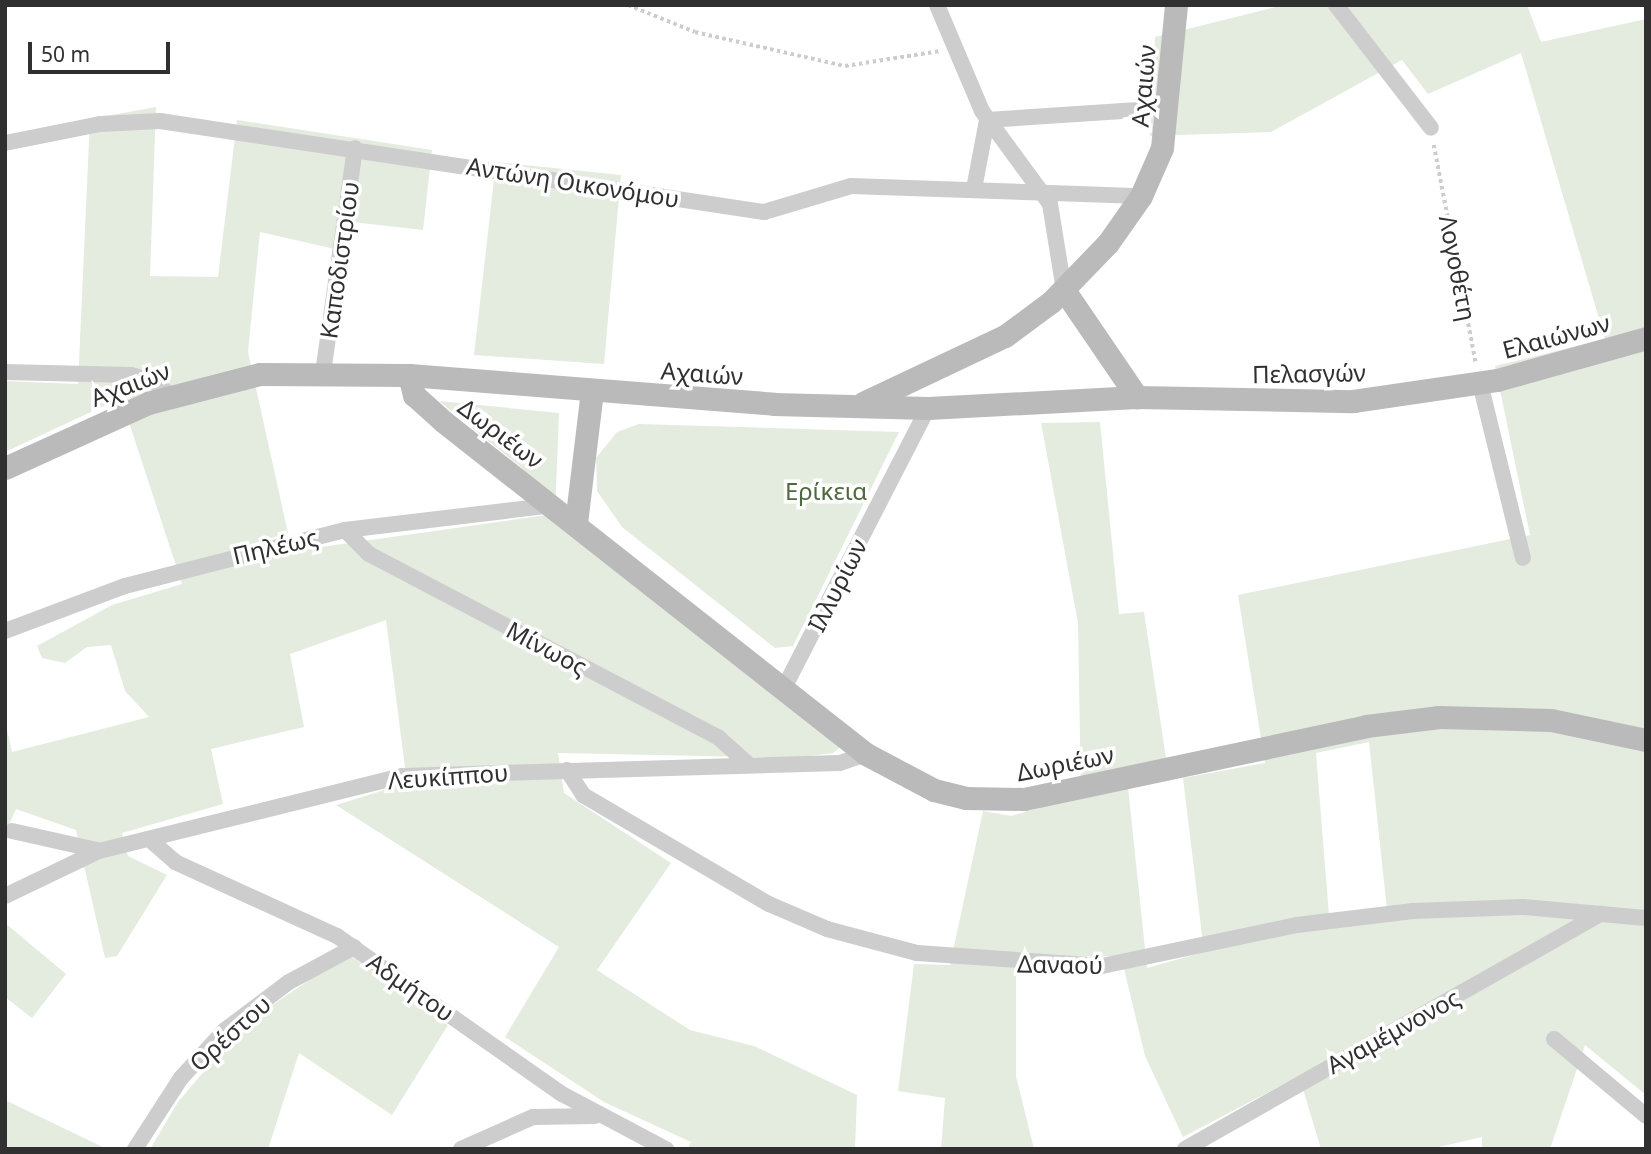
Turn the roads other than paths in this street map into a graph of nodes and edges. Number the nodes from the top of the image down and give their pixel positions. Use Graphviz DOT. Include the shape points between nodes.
graph roads {
  1 [pos="936,5"];
  2 [pos="1176,5"];
  3 [pos="1336,5"];
  4 [pos="1169,108"];
  5 [pos="987,120"];
  6 [pos="1431,128"];
  7 [pos="5,144"];
  8 [pos="355,148"];
  9 [pos="974,189"];
  10 [pos="1045,196"];
  11 [pos="1141,197"];
  12 [pos="1064,290"];
  13 [pos="1646,338"];
  14 [pos="5,372"];
  15 [pos="323,373"];
  16 [pos="409,375"];
  17 [pos="1480,383"];
  18 [pos="592,391"];
  19 [pos="170,395"];
  20 [pos="1137,397"];
  21 [pos="853,406"];
  22 [pos="928,408"];
  23 [pos="5,468"];
  24 [pos="554,505"];
  25 [pos="576,523"];
  26 [pos="345,530"];
  27 [pos="1522,558"];
  28 [pos="5,631"];
  29 [pos="784,688"];
  30 [pos="1646,740"];
  31 [pos="866,754"];
  32 [pos="750,765"];
  33 [pos="567,769"];
  34 [pos="12,831"];
  35 [pos="149,839"];
  36 [pos="99,851"];
  37 [pos="5,896"];
  38 [pos="1601,913"];
  39 [pos="1646,918"];
  40 [pos="354,947"];
  41 [pos="1554,1039"];
  42 [pos="1646,1116"];
  43 [pos="601,1117"];
  44 [pos="135,1149"];
  45 [pos="461,1149"];
  46 [pos="666,1149"];
  47 [pos="1185,1149"];
  1 -- 5 [label="street"];
  2 -- 4 [label="main road, Αχαιών"];
  3 -- 6 [label="street"];
  4 -- 5 [label="street"];
  4 -- 11 [label="main road, Αχαιών" via="1163,148"];
  5 -- 9 [label="street"];
  5 -- 10 [label="street"];
  7 -- 8 [label="street, Αντώνη Οικονόμου" via="150,120"];
  8 -- 9 [label="street, Αντώνη Οικονόμου" via="764,212 851,186"];
  8 -- 15 [label="street, Καποδιστρίου"];
  9 -- 10 [label="street, Αντώνη Οικονόμου"];
  10 -- 11 [label="street, Αντώνη Οικονόμου"];
  10 -- 12 [label="street" via="1059,231"];
  11 -- 12 [label="main road, Αχαιών"];
  12 -- 20 [label="main road"];
  12 -- 21 [label="main road, Αχαιών" via="983,349"];
  13 -- 17 [label="main road, Ελαιώνων"];
  14 -- 19 [label="street" via="131,375 153,381"];
  15 -- 16 [label="main road, Αχαιών"];
  15 -- 19 [label="main road, Αχαιών" via="244,377"];
  16 -- 18 [label="main road, Αχαιών"];
  16 -- 24 [label="main road, Δωριέων" via="414,395 431,412"];
  17 -- 20 [label="main road, Πελασγών" via="1353,401"];
  17 -- 27 [label="street"];
  18 -- 21 [label="main road, Αχαιών"];
  18 -- 25 [label="main road, Δωριέων"];
  19 -- 23 [label="main road, Αχαιών"];
  20 -- 22 [label="main road, Πελασγών"];
  21 -- 22 [label="main road, Πελασγών"];
  22 -- 29 [label="street, Ιλλυρίων"];
  24 -- 25 [label="main road, Δωριέων"];
  24 -- 26 [label="street, Πηλέως"];
  25 -- 29 [label="main road, Δωριέων"];
  26 -- 28 [label="street, Πηλέως" via="125,586"];
  26 -- 32 [label="street, Μίνωος" via="369,554 719,738"];
  29 -- 31 [label="main road, Δωριέων"];
  30 -- 31 [label="main road, Δωριέων" via="1551,720 1439,717 1003,800 934,790"];
  31 -- 32 [label="street, Λευκίππου" via="840,763"];
  32 -- 33 [label="street, Λευκίππου"];
  33 -- 35 [label="street, Λευκίππου" via="417,774"];
  33 -- 38 [label="street, Δαναού" via="583,795 756,898 827,929 917,953 1102,966 1385,913 1498,907"];
  34 -- 36 [label="street"];
  35 -- 36 [label="street, Λευκίππου"];
  35 -- 40 [label="street, Αδμήτου" via="175,862 287,909"];
  36 -- 37 [label="street, Λευκίππου"];
  38 -- 39 [label="street, Δαναού"];
  38 -- 47 [label="street, Αγαμέμνονος"];
  40 -- 43 [label="street, Αδμήτου"];
  40 -- 44 [label="street, Ορέστου" via="240,1017 181,1078"];
  41 -- 42 [label="street"];
  43 -- 45 [label="street" via="533,1117"];
  43 -- 46 [label="street, Αδμήτου"];
}
